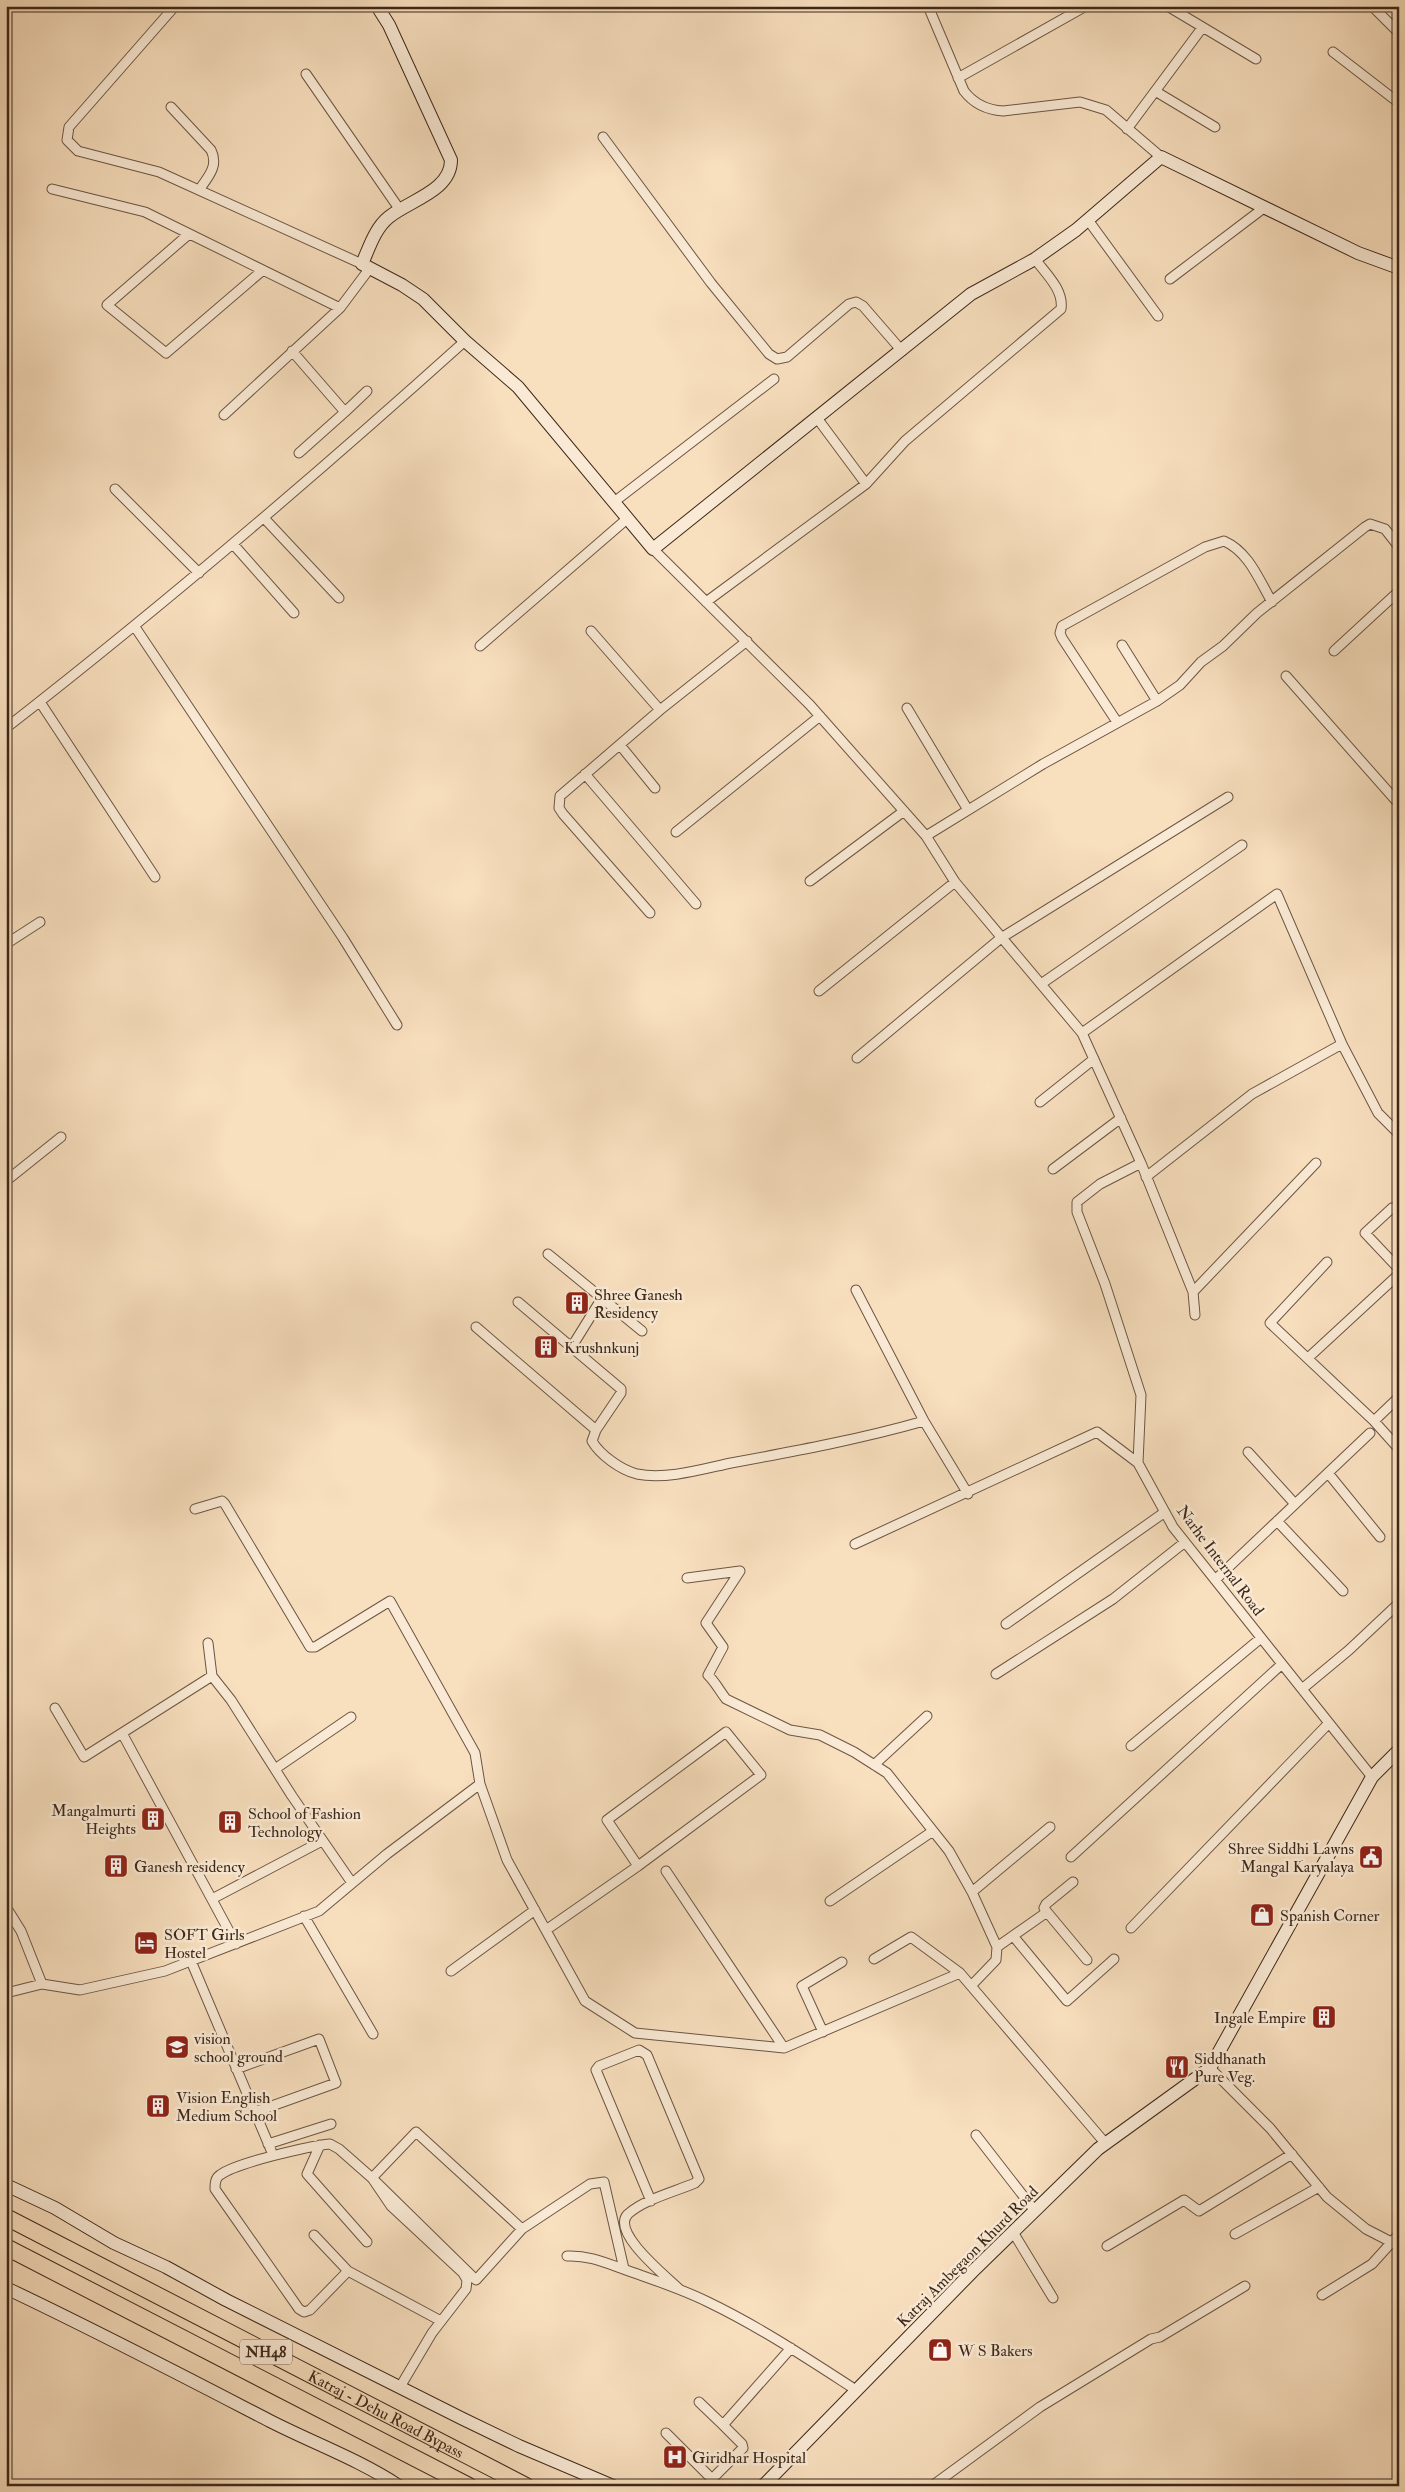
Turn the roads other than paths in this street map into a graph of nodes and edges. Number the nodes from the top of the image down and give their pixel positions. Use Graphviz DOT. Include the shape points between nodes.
graph roads {
  1 [pos="175,6"];
  2 [pos="928,6"];
  3 [pos="1086,6"];
  4 [pos="1372,6"];
  5 [pos="379,7"];
  6 [pos="1169,7"];
  7 [pos="1202,28"];
  8 [pos="1399,33"];
  9 [pos="1333,52"];
  10 [pos="1256,59"];
  11 [pos="306,74"];
  12 [pos="958,78"];
  13 [pos="1155,92"];
  14 [pos="1399,103"];
  15 [pos="171,107"];
  16 [pos="1215,127"];
  17 [pos="1127,129"];
  18 [pos="603,137"];
  19 [pos="1161,157"];
  20 [pos="52,190"];
  21 [pos="199,190"];
  22 [pos="1265,207"];
  23 [pos="400,210"];
  24 [pos="1088,220"];
  25 [pos="189,234"];
  26 [pos="1035,259"];
  27 [pos="366,266"];
  28 [pos="1399,268"];
  29 [pos="263,270"];
  30 [pos="1170,279"];
  31 [pos="340,308"];
  32 [pos="1158,316"];
  33 [pos="465,342"];
  34 [pos="292,351"];
  35 [pos="902,351"];
  36 [pos="774,379"];
  37 [pos="368,391"];
  38 [pos="345,412"];
  39 [pos="224,415"];
  40 [pos="817,418"];
  41 [pos="299,453"];
  42 [pos="866,484"];
  43 [pos="115,489"];
  44 [pos="614,502"];
  45 [pos="264,518"];
  46 [pos="628,518"];
  47 [pos="233,544"];
  48 [pos="1399,547"];
  49 [pos="653,549"];
  50 [pos="199,574"];
  51 [pos="1399,591"];
  52 [pos="339,598"];
  53 [pos="706,602"];
  54 [pos="1272,602"];
  55 [pos="294,613"];
  56 [pos="135,628"];
  57 [pos="591,632"];
  58 [pos="747,641"];
  59 [pos="1122,645"];
  60 [pos="480,646"];
  61 [pos="1334,651"];
  62 [pos="1286,676"];
  63 [pos="1157,701"];
  64 [pos="40,702"];
  65 [pos="907,708"];
  66 [pos="660,710"];
  67 [pos="820,716"];
  68 [pos="1117,722"];
  69 [pos="6,728"];
  70 [pos="620,745"];
  71 [pos="585,774"];
  72 [pos="655,788"];
  73 [pos="1228,797"];
  74 [pos="1399,804"];
  75 [pos="968,810"];
  76 [pos="904,811"];
  77 [pos="676,832"];
  78 [pos="926,836"];
  79 [pos="1242,845"];
  80 [pos="155,877"];
  81 [pos="810,881"];
  82 [pos="954,882"];
  83 [pos="696,904"];
  84 [pos="650,913"];
  85 [pos="40,922"];
  86 [pos="1001,938"];
  87 [pos="6,944"];
  88 [pos="1040,984"];
  89 [pos="819,991"];
  90 [pos="398,1025"];
  91 [pos="1082,1033"];
  92 [pos="1342,1044"];
  93 [pos="857,1058"];
  94 [pos="1094,1059"];
  95 [pos="1040,1102"];
  96 [pos="1121,1118"];
  97 [pos="1399,1134"];
  98 [pos="61,1137"];
  99 [pos="1141,1163"];
  100 [pos="1316,1163"];
  101 [pos="1053,1169"];
  102 [pos="1146,1177"];
  103 [pos="6,1181"];
  104 [pos="1392,1208"];
  105 [pos="548,1254"];
  106 [pos="1327,1262"];
  107 [pos="1399,1269"];
  108 [pos="1399,1274"];
  109 [pos="856,1290"];
  110 [pos="1193,1292"];
  111 [pos="602,1298"];
  112 [pos="518,1302"];
  113 [pos="1195,1314"];
  114 [pos="476,1327"];
  115 [pos="642,1331"];
  116 [pos="571,1348"];
  117 [pos="1308,1358"];
  118 [pos="1399,1397"];
  119 [pos="924,1421"];
  120 [pos="1374,1421"];
  121 [pos="596,1430"];
  122 [pos="1370,1433"];
  123 [pos="1399,1449"];
  124 [pos="1248,1452"];
  125 [pos="1138,1463"];
  126 [pos="1328,1473"];
  127 [pos="968,1494"];
  128 [pos="1295,1504"];
  129 [pos="195,1509"];
  130 [pos="1165,1512"];
  131 [pos="1277,1521"];
  132 [pos="1380,1537"];
  133 [pos="1185,1542"];
  134 [pos="855,1544"];
  135 [pos="686,1578"];
  136 [pos="1215,1580"];
  137 [pos="1343,1591"];
  138 [pos="1399,1604"];
  139 [pos="1006,1624"];
  140 [pos="1261,1638"];
  141 [pos="208,1644"];
  142 [pos="1282,1664"];
  143 [pos="996,1674"];
  144 [pos="212,1676"];
  145 [pos="1302,1689"];
  146 [pos="55,1708"];
  147 [pos="927,1716"];
  148 [pos="351,1717"];
  149 [pos="1329,1723"];
  150 [pos="122,1733"];
  151 [pos="1131,1746"];
  152 [pos="1399,1750"];
  153 [pos="874,1765"];
  154 [pos="275,1770"];
  155 [pos="1372,1777"];
  156 [pos="480,1784"];
  157 [pos="1050,1827"];
  158 [pos="933,1831"];
  159 [pos="322,1840"];
  160 [pos="1071,1856"];
  161 [pos="638,1866"];
  162 [pos="666,1871"];
  163 [pos="1073,1882"];
  164 [pos="352,1883"];
  165 [pos="972,1892"];
  166 [pos="212,1899"];
  167 [pos="830,1901"];
  168 [pos="6,1907"];
  169 [pos="535,1910"];
  170 [pos="1047,1912"];
  171 [pos="304,1916"];
  172 [pos="1130,1928"];
  173 [pos="546,1930"];
  174 [pos="1014,1937"];
  175 [pos="236,1944"];
  176 [pos="997,1947"];
  177 [pos="874,1959"];
  178 [pos="1114,1959"];
  179 [pos="1087,1960"];
  180 [pos="191,1961"];
  181 [pos="842,1962"];
  182 [pos="451,1971"];
  183 [pos="960,1973"];
  184 [pos="42,1984"];
  185 [pos="971,1986"];
  186 [pos="6,1993"];
  187 [pos="823,2032"];
  188 [pos="373,2034"];
  189 [pos="784,2048"];
  190 [pos="1210,2068"];
  191 [pos="236,2069"];
  192 [pos="255,2112"];
  193 [pos="331,2124"];
  194 [pos="976,2135"];
  195 [pos="1106,2144"];
  196 [pos="320,2145"];
  197 [pos="1292,2154"];
  198 [pos="372,2178"];
  199 [pos="6,2185"];
  200 [pos="1318,2187"];
  201 [pos="651,2201"];
  202 [pos="1035,2211"];
  203 [pos="6,2217"];
  204 [pos="522,2230"];
  205 [pos="1013,2232"];
  206 [pos="1235,2234"];
  207 [pos="1399,2234"];
  208 [pos="314,2235"];
  209 [pos="367,2242"];
  210 [pos="1396,2244"];
  211 [pos="1107,2246"];
  212 [pos="6,2247"];
  213 [pos="567,2256"];
  214 [pos="624,2269"];
  215 [pos="348,2271"];
  216 [pos="1244,2286"];
  217 [pos="6,2288"];
  218 [pos="679,2289"];
  219 [pos="1322,2295"];
  220 [pos="1053,2298"];
  221 [pos="441,2321"];
  222 [pos="791,2348"];
  223 [pos="400,2387"];
  224 [pos="856,2390"];
  225 [pos="699,2402"];
  226 [pos="723,2426"];
  227 [pos="666,2433"];
  228 [pos="1399,2482"];
  229 [pos="398,2486"];
  230 [pos="469,2486"];
  231 [pos="526,2486"];
  232 [pos="613,2486"];
  233 [pos="763,2486"];
  234 [pos="932,2486"];
  235 [pos="1391,2486"];
  1 -- 21 [label="street" via="69,127 67,140 78,151 159,172"];
  2 -- 12 [label="street"];
  3 -- 12 [label="street"];
  4 -- 8 [label="street"];
  5 -- 23 [label="street" via="451,160 451,171 443,183"];
  6 -- 7 [label="street"];
  7 -- 10 [label="street"];
  7 -- 13 [label="street"];
  9 -- 14 [label="street"];
  11 -- 23 [label="street"];
  12 -- 17 [label="street" via="970,98 993,110 1080,102 1106,110"];
  13 -- 16 [label="street"];
  13 -- 17 [label="street"];
  15 -- 21 [label="street" via="215,158 214,167"];
  17 -- 19 [label="street"];
  18 -- 35 [label="street" via="768,354 777,359 787,357 849,304 856,302"];
  19 -- 22 [label="street"];
  19 -- 24 [label="street"];
  20 -- 25 [label="street" via="145,212"];
  21 -- 27 [label="street"];
  22 -- 28 [label="street" via="1358,253"];
  22 -- 30 [label="street"];
  23 -- 27 [label="street" via="377,231"];
  24 -- 26 [label="street"];
  24 -- 32 [label="street"];
  25 -- 29 [label="street"];
  25 -- 29 [label="street" via="107,305 166,352"];
  26 -- 35 [label="street" via="972,294"];
  26 -- 42 [label="street" via="1059,291 1063,300 1061,309 905,441"];
  27 -- 31 [label="street"];
  27 -- 33 [label="street" via="423,299"];
  29 -- 31 [label="street"];
  31 -- 34 [label="street"];
  33 -- 44 [label="street" via="518,387"];
  33 -- 45 [label="street"];
  34 -- 38 [label="street"];
  34 -- 39 [label="street"];
  35 -- 40 [label="street"];
  36 -- 44 [label="street"];
  37 -- 38 [label="street"];
  38 -- 41 [label="street"];
  40 -- 42 [label="street"];
  40 -- 49 [label="street"];
  42 -- 53 [label="street"];
  43 -- 50 [label="street"];
  44 -- 46 [label="street"];
  45 -- 47 [label="street"];
  45 -- 52 [label="street"];
  46 -- 49 [label="street"];
  46 -- 60 [label="street"];
  47 -- 50 [label="street"];
  47 -- 55 [label="street"];
  48 -- 54 [label="street" via="1384,529 1370,524"];
  49 -- 53 [label="street"];
  50 -- 56 [label="street"];
  51 -- 61 [label="street"];
  53 -- 58 [label="street"];
  54 -- 63 [label="street" via="1201,662 1180,685"];
  54 -- 68 [label="street" via="1243,554 1224,541 1205,547 1062,626 1062,638"];
  56 -- 64 [label="street"];
  56 -- 90 [label="street"];
  57 -- 66 [label="street"];
  58 -- 66 [label="street"];
  58 -- 67 [label="street"];
  59 -- 63 [label="street"];
  62 -- 74 [label="street"];
  63 -- 68 [label="street"];
  64 -- 69 [label="street"];
  64 -- 80 [label="street"];
  65 -- 75 [label="street"];
  66 -- 70 [label="street"];
  67 -- 76 [label="street"];
  67 -- 77 [label="street"];
  68 -- 75 [label="street"];
  70 -- 71 [label="street"];
  70 -- 72 [label="street"];
  71 -- 83 [label="street"];
  71 -- 84 [label="street" via="560,796 559,808"];
  73 -- 86 [label="street"];
  75 -- 78 [label="street"];
  76 -- 78 [label="street"];
  76 -- 81 [label="street"];
  78 -- 82 [label="street"];
  79 -- 88 [label="street"];
  82 -- 86 [label="street"];
  82 -- 89 [label="street"];
  85 -- 87 [label="street"];
  86 -- 88 [label="street"];
  86 -- 93 [label="street"];
  88 -- 91 [label="street"];
  91 -- 92 [label="street" via="1277,894"];
  91 -- 94 [label="street"];
  92 -- 97 [label="street" via="1378,1113"];
  92 -- 102 [label="street" via="1252,1094"];
  94 -- 95 [label="street"];
  94 -- 96 [label="street"];
  96 -- 99 [label="street"];
  96 -- 101 [label="street"];
  98 -- 103 [label="street"];
  99 -- 102 [label="street"];
  99 -- 125 [label="street" via="1100,1184 1077,1202 1077,1212 1105,1284 1141,1395"];
  100 -- 110 [label="street"];
  102 -- 110 [label="street"];
  104 -- 107 [label="street" via="1365,1233"];
  105 -- 111 [label="street"];
  106 -- 117 [label="street" via="1270,1323"];
  108 -- 117 [label="street"];
  109 -- 119 [label="street"];
  110 -- 113 [label="street"];
  111 -- 115 [label="street"];
  111 -- 116 [label="street"];
  112 -- 116 [label="street"];
  114 -- 121 [label="street"];
  116 -- 121 [label="street" via="621,1389 621,1394"];
  117 -- 120 [label="street"];
  118 -- 120 [label="street"];
  119 -- 121 [label="street" via="676,1474 637,1474 618,1465 596,1448 592,1441"];
  119 -- 127 [label="street"];
  120 -- 123 [label="street"];
  122 -- 126 [label="street"];
  124 -- 128 [label="street"];
  125 -- 127 [label="street" via="1097,1432"];
  125 -- 130 [label="street, Narhe Internal Road"];
  126 -- 128 [label="street"];
  126 -- 132 [label="street"];
  127 -- 134 [label="street"];
  128 -- 131 [label="street"];
  129 -- 156 [label="street" via="219,1502 225,1504 310,1648 390,1601 475,1754"];
  130 -- 133 [label="street, Narhe Internal Road"];
  130 -- 139 [label="street"];
  131 -- 136 [label="street"];
  131 -- 137 [label="street"];
  133 -- 136 [label="street, Narhe Internal Road"];
  133 -- 143 [label="street" via="1113,1600"];
  135 -- 153 [label="street" via="740,1571 706,1624 723,1648 708,1675 720,1686 726,1699 790,1730 820,1735"];
  136 -- 140 [label="street, Narhe Internal Road"];
  138 -- 145 [label="street"];
  140 -- 142 [label="street, Narhe Internal Road"];
  140 -- 151 [label="street"];
  141 -- 144 [label="street"];
  142 -- 145 [label="street, Narhe Internal Road"];
  142 -- 160 [label="street"];
  144 -- 150 [label="street"];
  144 -- 154 [label="street"];
  145 -- 149 [label="street, Narhe Internal Road"];
  146 -- 150 [label="street" via="84,1757"];
  147 -- 153 [label="street"];
  148 -- 154 [label="street"];
  149 -- 155 [label="street, Narhe Internal Road"];
  149 -- 172 [label="street"];
  150 -- 166 [label="street"];
  152 -- 155 [label="street"];
  153 -- 158 [label="street" via="887,1773"];
  154 -- 159 [label="street"];
  155 -- 190 [label="street"];
  156 -- 164 [label="street"];
  156 -- 169 [label="street" via="507,1860"];
  157 -- 165 [label="street"];
  158 -- 165 [label="street" via="949,1851"];
  158 -- 167 [label="street"];
  159 -- 164 [label="street"];
  159 -- 166 [label="street"];
  161 -- 161 [label="street" via="606,1820 726,1732 761,1775"];
  161 -- 173 [label="street"];
  162 -- 189 [label="street"];
  163 -- 170 [label="street" via="1046,1904"];
  164 -- 171 [label="street" via="319,1911"];
  165 -- 176 [label="street"];
  166 -- 175 [label="street"];
  168 -- 184 [label="street" via="21,1931"];
  169 -- 173 [label="street"];
  169 -- 182 [label="street"];
  170 -- 174 [label="street"];
  170 -- 179 [label="street"];
  171 -- 175 [label="street"];
  171 -- 188 [label="street"];
  173 -- 189 [label="street" via="585,2001 635,2033"];
  174 -- 176 [label="street"];
  174 -- 178 [label="street" via="1067,2001"];
  175 -- 180 [label="street"];
  176 -- 185 [label="street" via="996,1960"];
  177 -- 183 [label="street" via="911,1937"];
  180 -- 184 [label="street" via="165,1971 80,1990"];
  180 -- 191 [label="street"];
  181 -- 187 [label="street" via="802,1986"];
  183 -- 185 [label="street"];
  183 -- 187 [label="street"];
  184 -- 186 [label="street"];
  185 -- 195 [label="street"];
  187 -- 189 [label="street"];
  190 -- 195 [label="street, Katraj Ambegaon Khurd Road"];
  190 -- 197 [label="street"];
  191 -- 192 [label="street"];
  191 -- 192 [label="street" via="319,2039 336,2083"];
  192 -- 193 [label="street" via="270,2147"];
  194 -- 202 [label="street"];
  195 -- 202 [label="street, Katraj Ambegaon Khurd Road"];
  196 -- 198 [label="street" via="330,2144 339,2149"];
  196 -- 209 [label="street" via="307,2174"];
  196 -- 215 [label="street" via="252,2161 220,2175 215,2189 299,2309 304,2312 310,2310"];
  197 -- 200 [label="street"];
  197 -- 211 [label="street" via="1199,2211 1184,2200"];
  198 -- 204 [label="street" via="416,2132"];
  198 -- 204 [label="street" via="476,2280"];
  198 -- 221 [label="street" via="391,2206 467,2280 466,2289"];
  199 -- 223 [label="street"];
  200 -- 206 [label="street"];
  200 -- 210 [label="street" via="1366,2229"];
  201 -- 201 [label="street" via="699,2180 647,2055 639,2050 598,2066 596,2070"];
  201 -- 218 [label="street" via="628,2215 624,2220 625,2228 633,2243"];
  202 -- 205 [label="street, Katraj Ambegaon Khurd Road"];
  203 -- 231 [label="highway, Katraj - Dehu Road Bypass / NH48"];
  204 -- 214 [label="street" via="590,2184 604,2182"];
  205 -- 220 [label="street"];
  205 -- 224 [label="street, Katraj Ambegaon Khurd Road"];
  207 -- 210 [label="street"];
  208 -- 215 [label="street"];
  210 -- 219 [label="street" via="1372,2264"];
  212 -- 230 [label="highway, Katraj - Dehu Road Bypass / NH48"];
  213 -- 214 [label="street" via="582,2255"];
  214 -- 218 [label="street"];
  215 -- 221 [label="street"];
  216 -- 234 [label="street" via="1040,2407"];
  217 -- 229 [label="street" via="378,2472"];
  218 -- 222 [label="street" via="758,2327"];
  221 -- 223 [label="street"];
  222 -- 224 [label="street"];
  222 -- 226 [label="street"];
  223 -- 232 [label="street" via="519,2446"];
  224 -- 233 [label="street, Katraj Ambegaon Khurd Road"];
  225 -- 226 [label="street"];
  226 -- 227 [label="street" via="743,2447 714,2477 710,2477"];
  228 -- 235 [label="street"];
}
